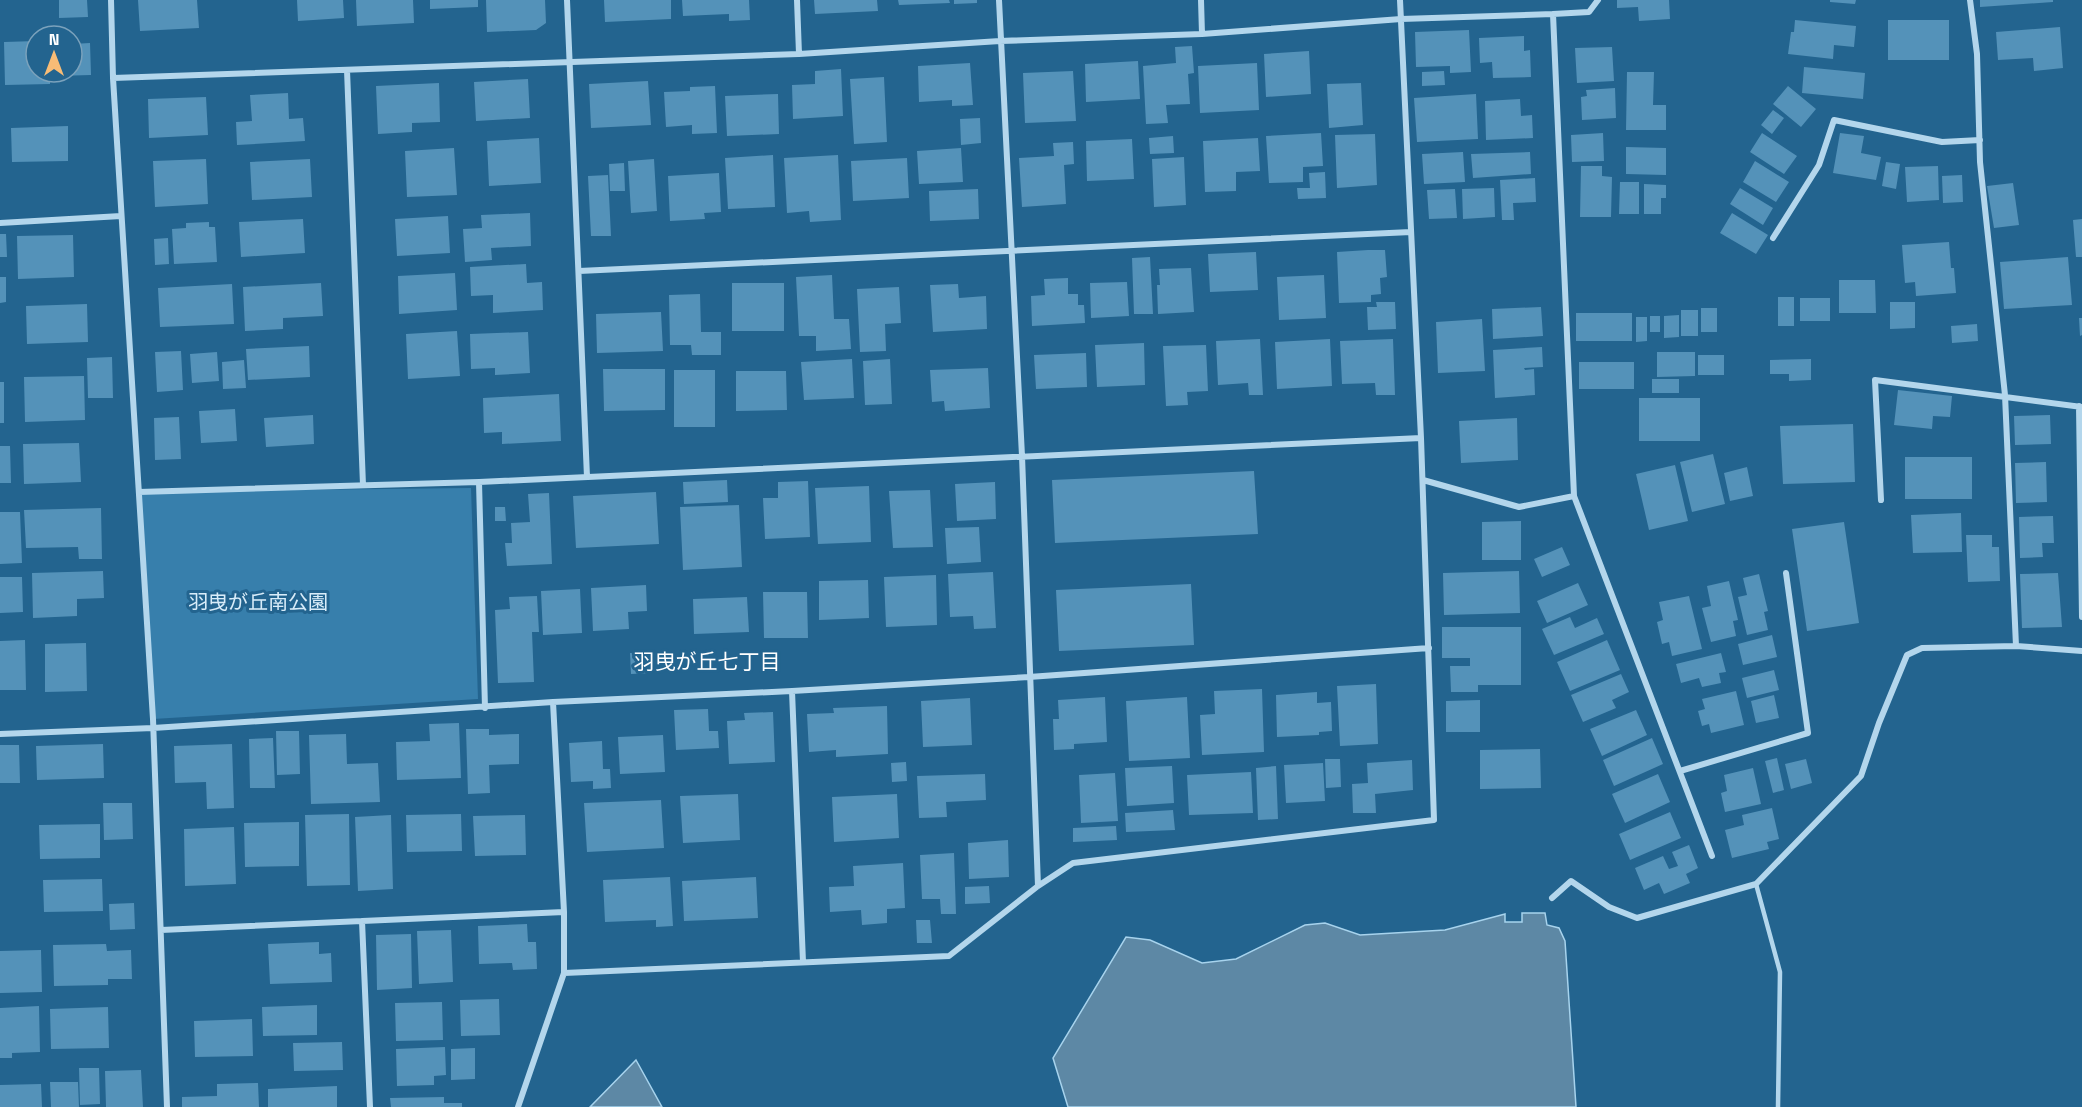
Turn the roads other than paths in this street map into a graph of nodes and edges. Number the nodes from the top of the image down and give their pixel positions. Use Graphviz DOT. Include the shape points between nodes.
graph roads {
  1 [pos="111,0"];
  2 [pos="567,0"];
  3 [pos="797,0"];
  4 [pos="999,0"];
  5 [pos="1201,0"];
  6 [pos="1400,0"];
  7 [pos="1598,0"];
  8 [pos="1970,0"];
  9 [pos="1552,14"];
  10 [pos="1401,19"];
  11 [pos="1202,34"];
  12 [pos="1000,41"];
  13 [pos="799,54"];
  14 [pos="570,62"];
  15 [pos="347,70"];
  16 [pos="113,78"];
  17 [pos="1980,140"];
  18 [pos="121,216"];
  19 [pos="0,223"];
  20 [pos="1411,232"];
  21 [pos="1773,238"];
  22 [pos="1011,249"];
  23 [pos="579,271"];
  24 [pos="2005,395"];
  25 [pos="2080,406"];
  26 [pos="1422,438"];
  27 [pos="1022,456"];
  28 [pos="587,477"];
  29 [pos="1423,480"];
  30 [pos="479,482"];
  31 [pos="363,485"];
  32 [pos="139,492"];
  33 [pos="1574,496"];
  34 [pos="1881,500"];
  35 [pos="1786,573"];
  36 [pos="2082,617"];
  37 [pos="2016,646"];
  38 [pos="1429,648"];
  39 [pos="2082,651"];
  40 [pos="1029,677"];
  41 [pos="792,691"];
  42 [pos="553,702"];
  43 [pos="485,708"];
  44 [pos="153,728"];
  45 [pos="0,734"];
  46 [pos="1680,771"];
  47 [pos="1712,856"];
  48 [pos="1756,884"];
  49 [pos="1038,886"];
  50 [pos="1552,898"];
  51 [pos="564,912"];
  52 [pos="362,921"];
  53 [pos="161,930"];
  54 [pos="803,962"];
  55 [pos="564,973"];
  56 [pos="167,1107"];
  57 [pos="370,1107"];
  58 [pos="518,1107"];
  59 [pos="1778,1107"];
  1 -- 16 [label="street"];
  2 -- 14 [label="street"];
  3 -- 13 [label="street"];
  4 -- 12 [label="street"];
  5 -- 11 [label="street"];
  6 -- 10 [label="street"];
  7 -- 9 [label="street" via="1588,12"];
  8 -- 17 [label="street" via="1977,54"];
  9 -- 10 [label="street"];
  9 -- 33 [label="street"];
  10 -- 11 [label="street"];
  10 -- 20 [label="street"];
  11 -- 12 [label="street"];
  12 -- 13 [label="street"];
  12 -- 22 [label="street"];
  13 -- 14 [label="street"];
  14 -- 15 [label="street"];
  14 -- 23 [label="street"];
  15 -- 16 [label="street"];
  15 -- 31 [label="street"];
  16 -- 18 [label="street"];
  17 -- 21 [label="street" via="1942,142 1834,120 1819,165"];
  17 -- 24 [label="street"];
  18 -- 19 [label="street"];
  18 -- 32 [label="street"];
  20 -- 22 [label="street"];
  20 -- 26 [label="street"];
  22 -- 23 [label="street"];
  22 -- 27 [label="street"];
  23 -- 28 [label="street"];
  24 -- 25 [label="street"];
  24 -- 34 [label="street" via="1875,380"];
  24 -- 37 [label="street"];
  25 -- 36 [label="street"];
  26 -- 27 [label="street"];
  26 -- 29 [label="street"];
  27 -- 28 [label="street"];
  27 -- 40 [label="street"];
  28 -- 30 [label="street"];
  29 -- 33 [label="street" via="1519,507"];
  29 -- 38 [label="street"];
  30 -- 31 [label="street"];
  30 -- 43 [label="street"];
  31 -- 32 [label="street"];
  32 -- 44 [label="street"];
  33 -- 46 [label="street"];
  35 -- 46 [label="street" via="1808,733"];
  37 -- 39 [label="street"];
  37 -- 48 [label="street" via="1922,648 1907,655 1861,776"];
  38 -- 40 [label="street"];
  38 -- 49 [label="street" via="1434,820 1073,863"];
  40 -- 41 [label="street"];
  40 -- 49 [label="street"];
  41 -- 42 [label="street"];
  41 -- 54 [label="street"];
  42 -- 43 [label="street"];
  42 -- 51 [label="street"];
  43 -- 44 [label="street"];
  44 -- 45 [label="street"];
  44 -- 53 [label="street"];
  46 -- 47 [label="street"];
  48 -- 50 [label="street" via="1637,918 1609,907 1570,881"];
  48 -- 59 [label="lane" via="1780,972"];
  49 -- 54 [label="street" via="949,956"];
  51 -- 52 [label="street"];
  51 -- 55 [label="street"];
  52 -- 53 [label="street"];
  52 -- 57 [label="street"];
  53 -- 56 [label="street"];
  54 -- 55 [label="street"];
  55 -- 58 [label="street"];
}
